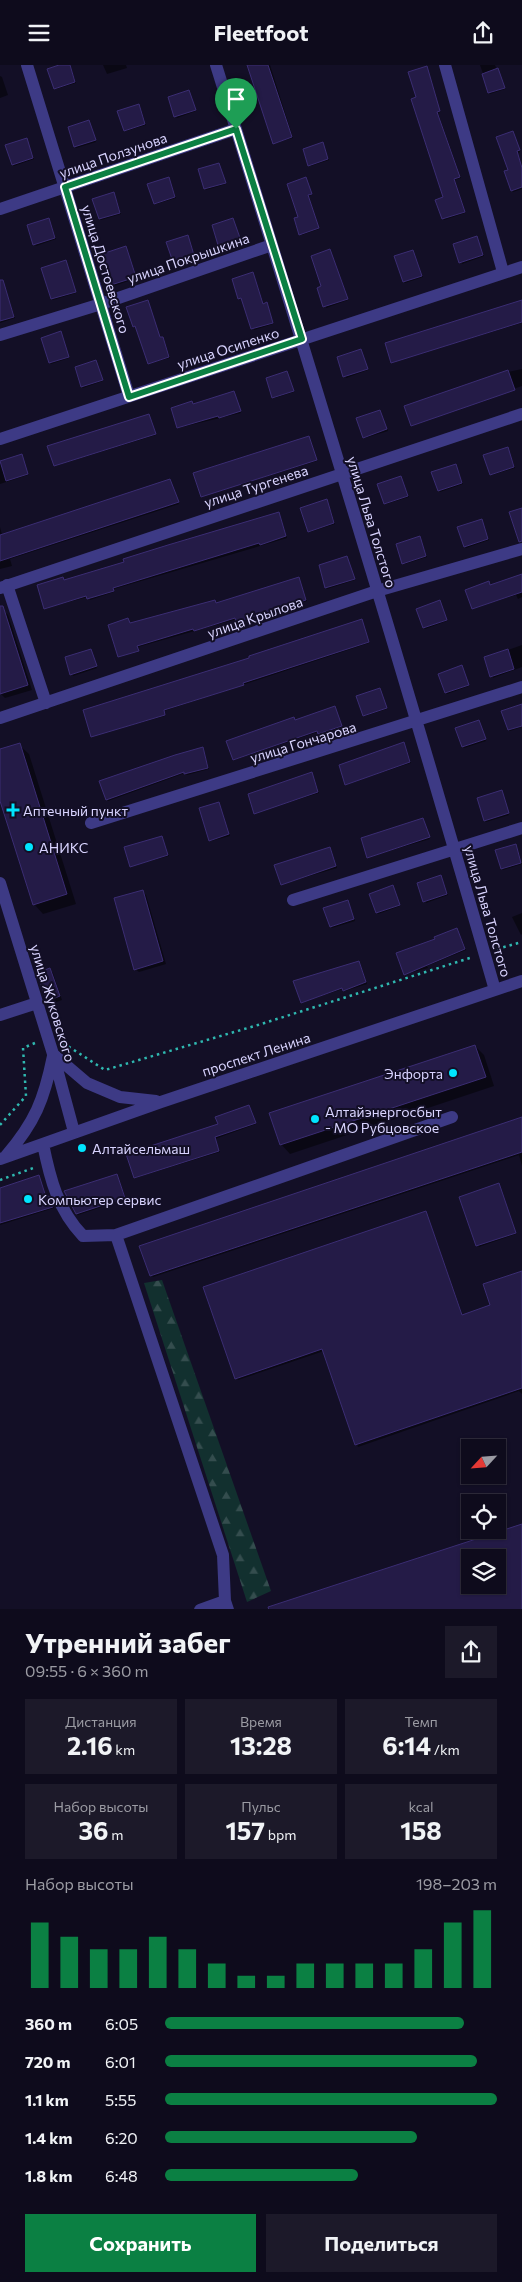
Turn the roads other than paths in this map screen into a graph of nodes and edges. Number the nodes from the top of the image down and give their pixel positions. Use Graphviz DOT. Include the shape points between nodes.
graph roads {
  1 [pos="26,65"];
  2 [pos="216,65"];
  3 [pos="445,65"];
  4 [pos="236,129"];
  5 [pos="65,187"];
  6 [pos="0,209"];
  7 [pos="272,245"];
  8 [pos="522,267"];
  9 [pos="503,273"];
  10 [pos="101,304"];
  11 [pos="0,335"];
  12 [pos="302,339"];
  13 [pos="129,397"];
  14 [pos="522,414"];
  15 [pos="0,439"];
  16 [pos="342,474"];
  17 [pos="522,549"];
  18 [pos="4,586"];
  19 [pos="378,591"];
  20 [pos="522,687"];
  21 [pos="46,703"];
  22 [pos="0,718"];
  23 [pos="416,722"];
  24 [pos="91,823"];
  25 [pos="522,828"];
  26 [pos="454,849"];
  27 [pos="1,890"];
  28 [pos="293,900"];
  29 [pos="522,981"];
  30 [pos="495,990"];
  31 [pos="37,1003"];
  32 [pos="0,1015"];
  33 [pos="53,1053"];
  34 [pos="161,1102"];
  35 [pos="452,1117"];
  36 [pos="74,1132"];
  37 [pos="43,1144"];
  38 [pos="3,1158"];
  39 [pos="116,1235"];
  40 [pos="226,1605"];
  41 [pos="200,1609"];
  1 -- 5 [label="street, улица Достоевского"];
  2 -- 4 [label="street, улица Льва Толстого"];
  3 -- 9 [label="street"];
  4 -- 5 [label="street, улица Ползунова"];
  4 -- 7 [label="street, улица Льва Толстого"];
  5 -- 6 [label="street, улица Ползунова"];
  5 -- 10 [label="street, улица Достоевского"];
  7 -- 10 [label="street, улица Покрышкина"];
  7 -- 12 [label="street, улица Льва Толстого"];
  8 -- 9 [label="street, улица Осипенко"];
  9 -- 12 [label="street, улица Осипенко"];
  10 -- 11 [label="street, улица Покрышкина"];
  10 -- 13 [label="street, улица Достоевского"];
  12 -- 13 [label="street, улица Осипенко"];
  12 -- 16 [label="street, улица Льва Толстого"];
  13 -- 15 [label="street, улица Осипенко"];
  14 -- 16 [label="street, улица Тургенева"];
  16 -- 18 [label="street, улица Тургенева"];
  16 -- 19 [label="street, улица Льва Толстого"];
  17 -- 19 [label="street, улица Крылова"];
  18 -- 21 [label="street"];
  19 -- 21 [label="street, улица Крылова"];
  19 -- 23 [label="street, улица Льва Толстого"];
  20 -- 23 [label="street, улица Гончарова"];
  21 -- 22 [label="street, улица Крылова"];
  23 -- 24 [label="street, улица Гончарова"];
  23 -- 26 [label="street, улица Льва Толстого"];
  25 -- 26 [label="street"];
  26 -- 28 [label="street"];
  26 -- 30 [label="street, улица Льва Толстого"];
  27 -- 31 [label="street, улица Жуковского"];
  29 -- 30 [label="street, проспект Ленина"];
  30 -- 34 [label="street, проспект Ленина"];
  31 -- 32 [label="street"];
  31 -- 33 [label="street, улица Жуковского"];
  33 -- 34 [label="street" via="87,1083 120,1097"];
  33 -- 36 [label="street, улица Жуковского"];
  33 -- 38 [label="street" via="46,1089 34,1120"];
  34 -- 36 [label="street, проспект Ленина"];
  35 -- 39 [label="street"];
  36 -- 37 [label="street, проспект Ленина"];
  37 -- 38 [label="street, проспект Ленина"];
  37 -- 39 [label="street" via="58,1198 70,1222 83,1236"];
  39 -- 40 [label="street" via="223,1555"];
  40 -- 41 [label="street"];
}
